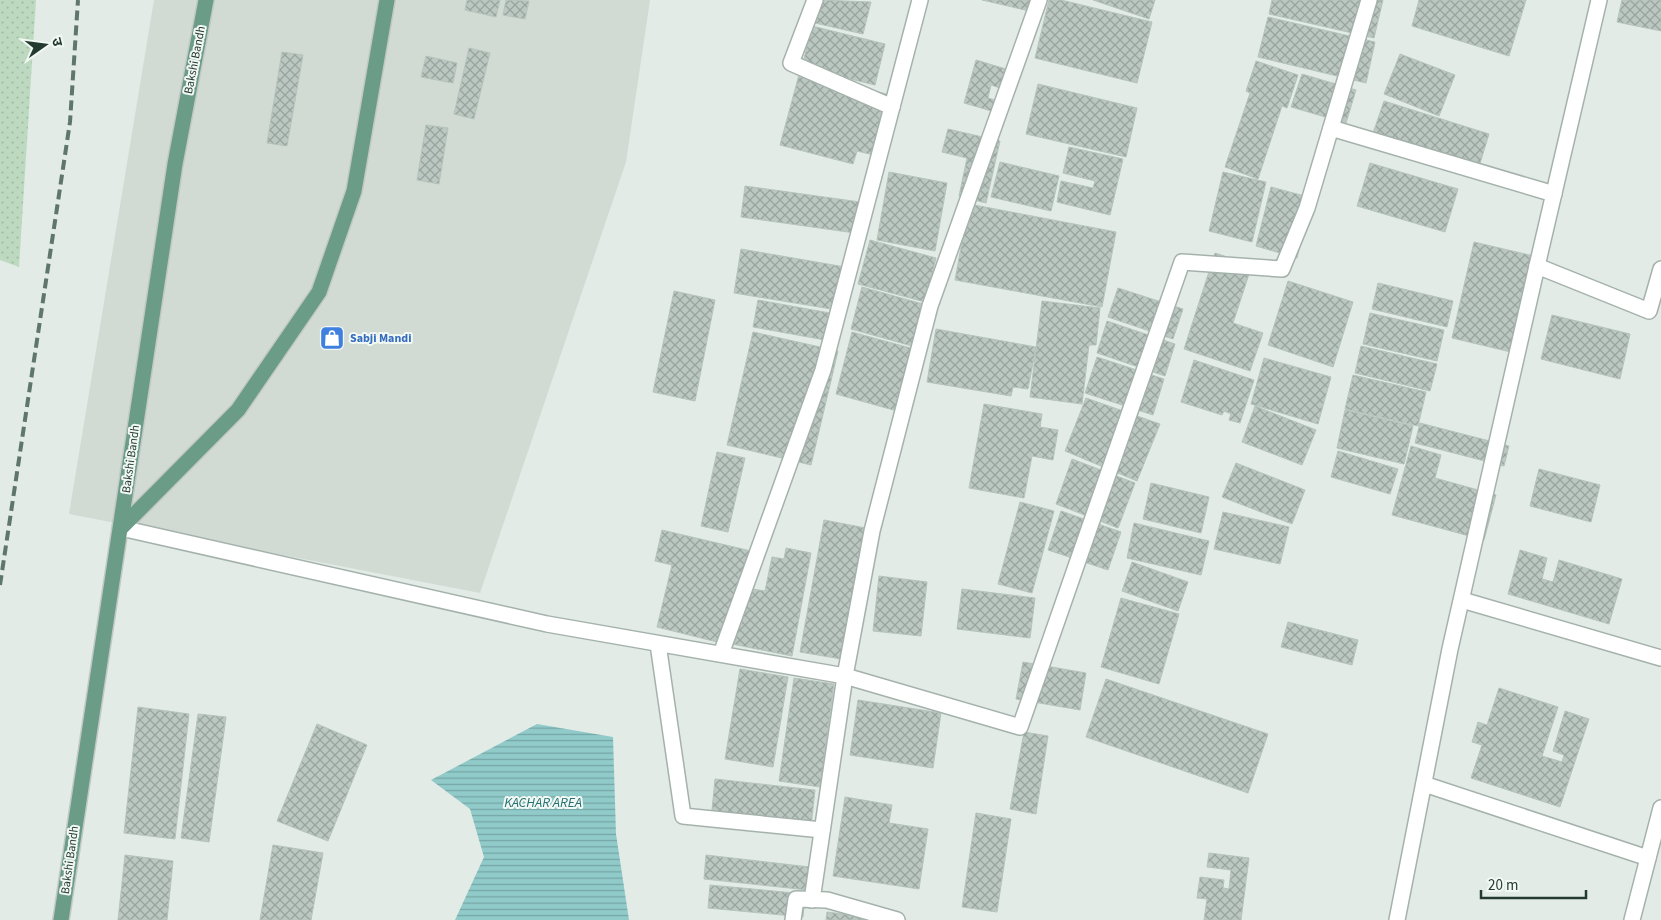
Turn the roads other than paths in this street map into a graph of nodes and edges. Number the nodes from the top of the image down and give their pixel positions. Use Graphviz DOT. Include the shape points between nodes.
graph roads {
  1 [pos="206,0"];
  2 [pos="387,0"];
  3 [pos="815,0"];
  4 [pos="920,0"];
  5 [pos="1039,0"];
  6 [pos="1369,0"];
  7 [pos="1599,0"];
  8 [pos="892,107"];
  9 [pos="1331,128"];
  10 [pos="1554,194"];
  11 [pos="1537,266"];
  12 [pos="1661,269"];
  13 [pos="121,528"];
  14 [pos="1462,600"];
  15 [pos="658,644"];
  16 [pos="721,654"];
  17 [pos="1661,658"];
  18 [pos="845,676"];
  19 [pos="1424,784"];
  20 [pos="1661,808"];
  21 [pos="822,830"];
  22 [pos="1648,858"];
  23 [pos="812,900"];
  24 [pos="61,920"];
  25 [pos="793,920"];
  26 [pos="897,920"];
  27 [pos="1397,920"];
  28 [pos="1632,920"];
  1 -- 13 [label="main road, Bakshi Bandh" via="175,164"];
  2 -- 13 [label="main road" via="354,191 319,292 238,410"];
  3 -- 8 [label="street" via="791,63"];
  4 -- 8 [label="street"];
  5 -- 18 [label="street" via="930,306 872,531"];
  6 -- 9 [label="street"];
  7 -- 10 [label="street"];
  8 -- 16 [label="street" via="823,370"];
  9 -- 10 [label="street"];
  9 -- 18 [label="street" via="1307,208 1282,269 1182,262 1020,727"];
  10 -- 11 [label="street"];
  11 -- 12 [label="street" via="1649,311"];
  11 -- 14 [label="street"];
  13 -- 15 [label="street" via="547,624"];
  13 -- 24 [label="main road, Bakshi Bandh"];
  14 -- 17 [label="street"];
  14 -- 19 [label="street"];
  15 -- 16 [label="street"];
  15 -- 21 [label="street" via="683,816"];
  16 -- 18 [label="street"];
  18 -- 21 [label="street"];
  19 -- 22 [label="street"];
  19 -- 27 [label="street"];
  20 -- 22 [label="street"];
  21 -- 23 [label="street"];
  22 -- 28 [label="street"];
  23 -- 25 [label="street" via="796,899"];
  23 -- 26 [label="street" via="828,900"];
}
